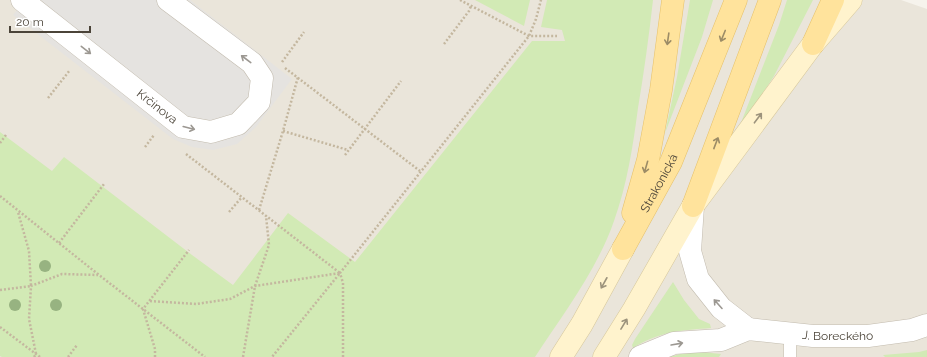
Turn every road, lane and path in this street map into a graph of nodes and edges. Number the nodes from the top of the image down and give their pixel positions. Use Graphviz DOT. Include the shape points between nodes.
graph roads {
  1 [pos="22,0"];
  2 [pos="168,0"];
  3 [pos="460,0"];
  4 [pos="541,0"];
  5 [pos="673,0"];
  6 [pos="736,0"];
  7 [pos="770,0"];
  8 [pos="833,0"];
  9 [pos="851,0"];
  10 [pos="471,6"];
  11 [pos="304,32"];
  12 [pos="529,36"];
  13 [pos="557,36"];
  14 [pos="444,44"];
  15 [pos="814,44"];
  16 [pos="72,66"];
  17 [pos="298,77"];
  18 [pos="401,81"];
  19 [pos="48,98"];
  20 [pos="364,128"];
  21 [pos="157,131"];
  22 [pos="283,131"];
  23 [pos="6,135"];
  24 [pos="0,143"];
  25 [pos="145,147"];
  26 [pos="181,150"];
  27 [pos="348,150"];
  28 [pos="344,155"];
  29 [pos="420,171"];
  30 [pos="104,184"];
  31 [pos="0,197"];
  32 [pos="242,197"];
  33 [pos="693,206"];
  34 [pos="259,210"];
  35 [pos="18,212"];
  36 [pos="230,212"];
  37 [pos="266,216"];
  38 [pos="58,243"];
  39 [pos="623,249"];
  40 [pos="189,250"];
  41 [pos="340,273"];
  42 [pos="98,275"];
  43 [pos="31,286"];
  44 [pos="255,286"];
  45 [pos="0,290"];
  46 [pos="150,301"];
  47 [pos="143,309"];
  48 [pos="927,325"];
  49 [pos="0,327"];
  50 [pos="748,329"];
  51 [pos="790,334"];
  52 [pos="77,345"];
  53 [pos="35,356"];
  54 [pos="40,357"];
  55 [pos="68,357"];
  56 [pos="155,357"];
  57 [pos="205,357"];
  58 [pos="243,357"];
  59 [pos="272,357"];
  60 [pos="343,357"];
  61 [pos="561,357"];
  62 [pos="604,357"];
  63 [pos="640,357"];
  64 [pos="790,357"];
  1 -- 2 [label="street, Krčínova, one-way" via="183,127 211,132 238,124 259,102 262,78 252,64"];
  3 -- 10 [label="path"];
  4 -- 12 [label="path"];
  5 -- 39 [label="main road, one-way" via="661,90 648,160"];
  6 -- 39 [label="main road, Strakonická, one-way" via="671,162"];
  33 -- 7 [label="main road, one-way"];
  8 -- 15 [label="main road"];
  9 -- 15 [label="street"];
  10 -- 12 [label="path"];
  10 -- 14 [label="path"];
  11 -- 17 [label="path" via="280,64"];
  12 -- 13 [label="path"];
  12 -- 29 [label="path"];
  33 -- 15 [label="street, one-way"];
  16 -- 19 [label="path"];
  17 -- 20 [label="path"];
  17 -- 22 [label="path"];
  18 -- 20 [label="path"];
  20 -- 27 [label="path"];
  20 -- 29 [label="path"];
  21 -- 25 [label="path"];
  22 -- 27 [label="path"];
  22 -- 34 [label="path"];
  23 -- 24 [label="path"];
  26 -- 32 [label="path"];
  27 -- 28 [label="path"];
  29 -- 41 [label="path"];
  30 -- 38 [label="path"];
  31 -- 35 [label="path"];
  32 -- 34 [label="path"];
  32 -- 36 [label="path"];
  50 -- 33 [label="street, one-way" via="721,308 698,279 690,251"];
  62 -- 33 [label="street, one-way"];
  34 -- 37 [label="path"];
  35 -- 38 [label="path"];
  35 -- 43 [label="path" via="29,251"];
  37 -- 41 [label="path"];
  37 -- 44 [label="path" via="269,245"];
  38 -- 42 [label="path"];
  39 -- 61 [label="street, Strakonická, one-way"];
  40 -- 46 [label="path"];
  41 -- 44 [label="path"];
  41 -- 59 [label="path"];
  41 -- 60 [label="path" via="343,283"];
  42 -- 43 [label="path" via="62,274"];
  42 -- 47 [label="path"];
  43 -- 45 [label="path"];
  43 -- 53 [label="path" via="29,319"];
  44 -- 46 [label="path" via="230,299 196,304"];
  44 -- 58 [label="path"];
  46 -- 47 [label="path"];
  47 -- 56 [label="path"];
  47 -- 57 [label="path"];
  48 -- 51 [label="street, J. Boreckého" via="912,330 868,336"];
  49 -- 53 [label="path"];
  50 -- 51 [label="street, J. Boreckého"];
  63 -- 50 [label="street, J. Boreckého, one-way" via="674,343 721,340"];
  51 -- 64 [label="lane"];
  52 -- 55 [label="path"];
  53 -- 54 [label="path"];
}
